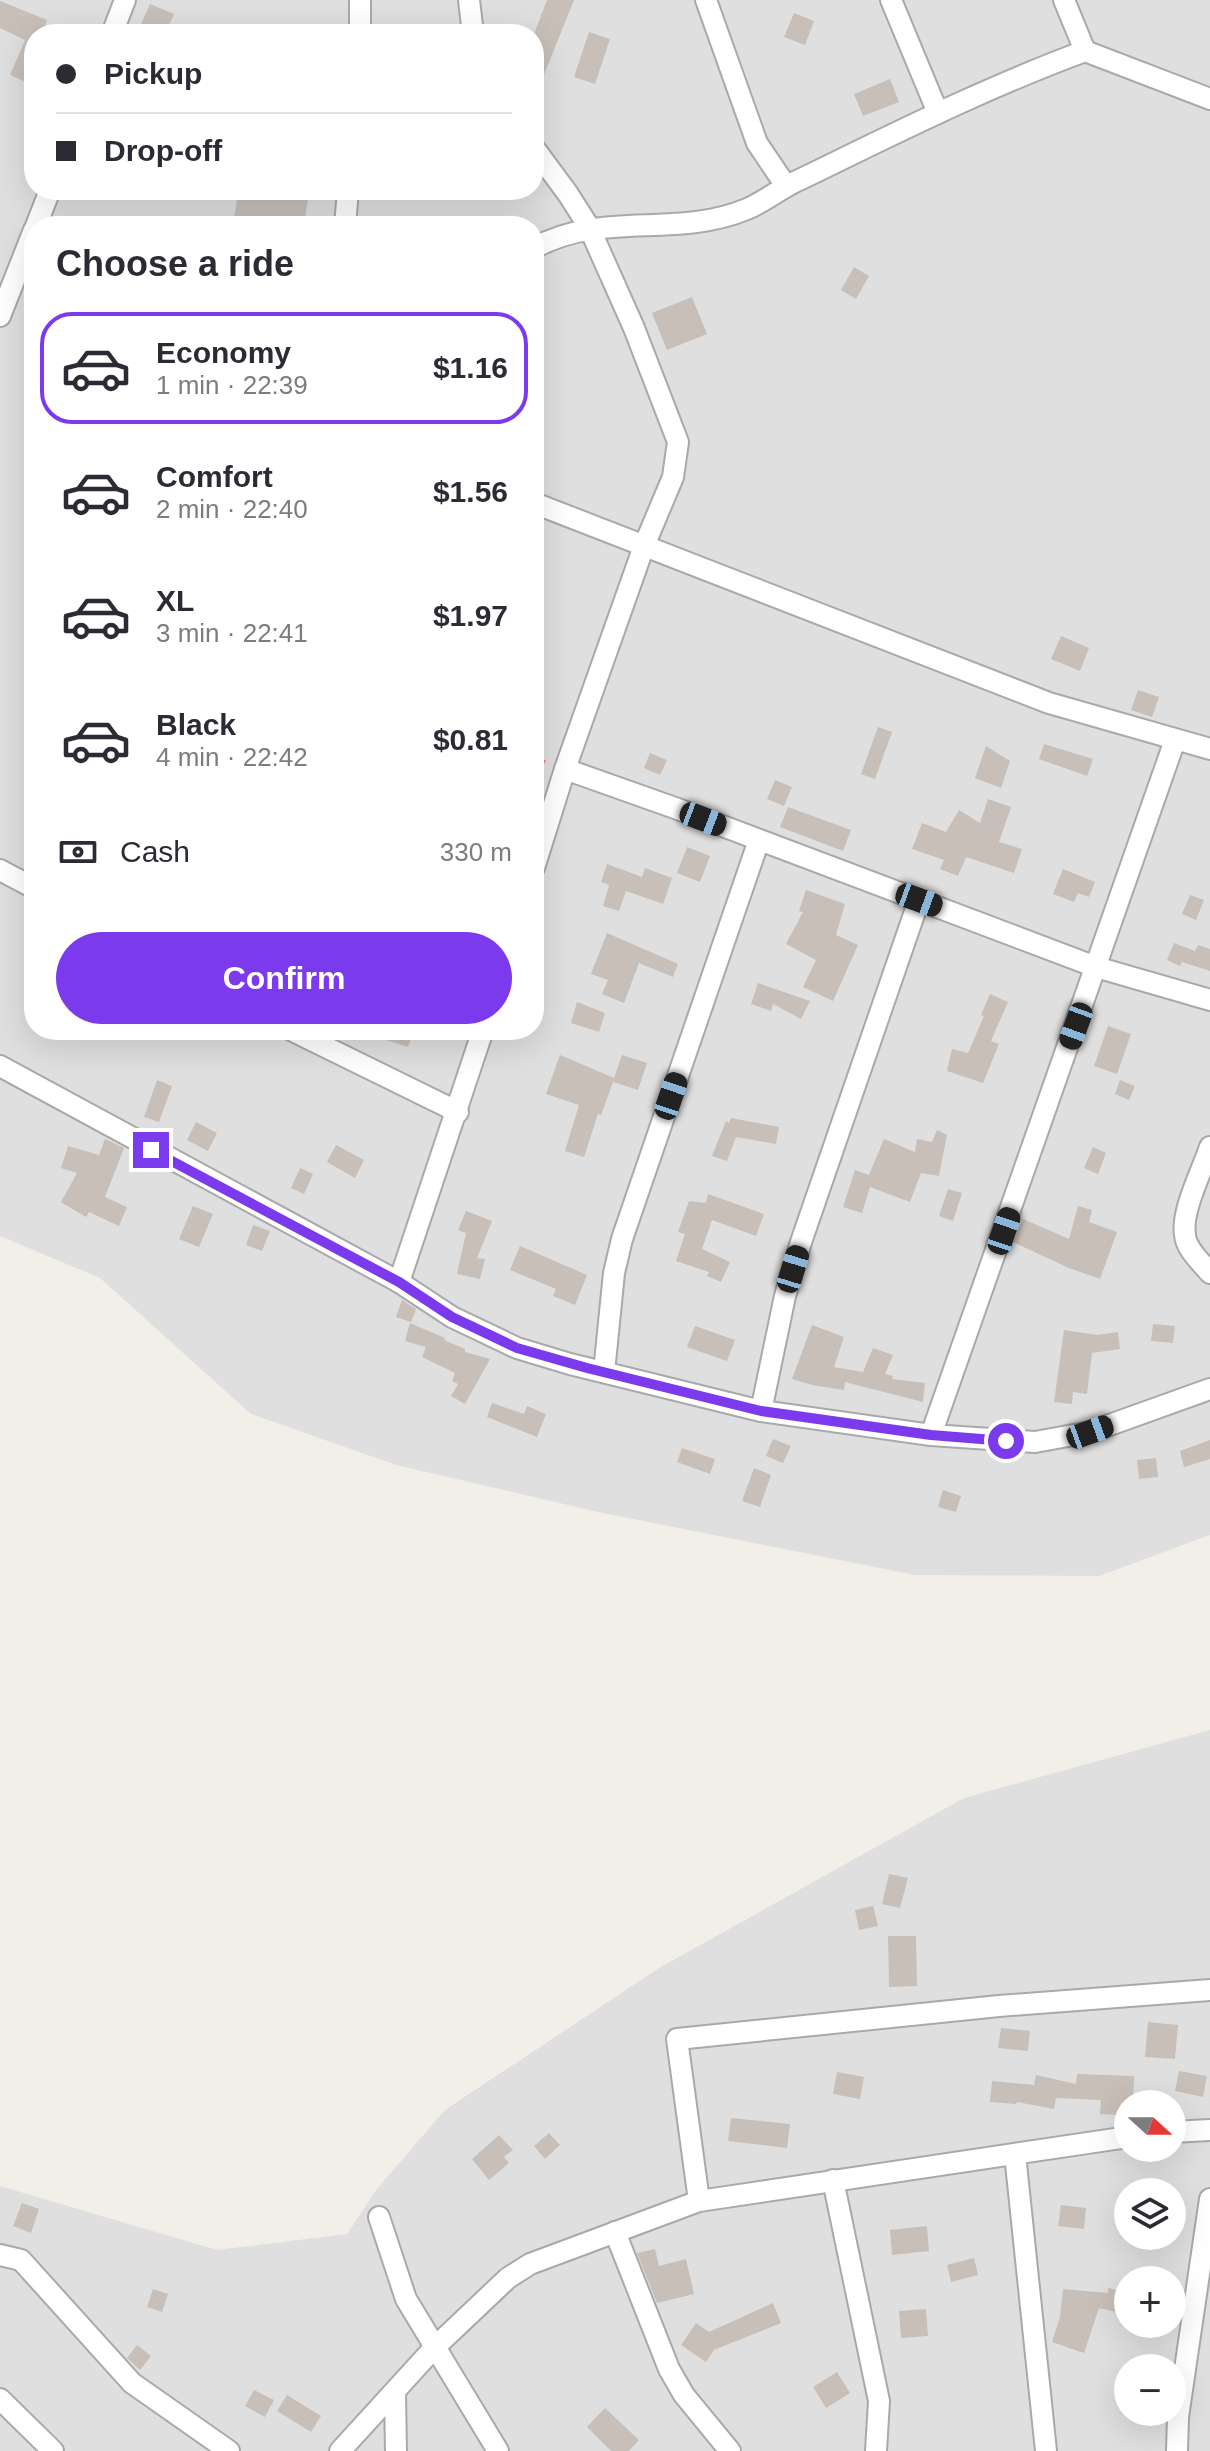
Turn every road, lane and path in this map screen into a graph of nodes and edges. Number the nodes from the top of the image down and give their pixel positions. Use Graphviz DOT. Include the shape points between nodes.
graph roads {
  1 [pos="125,0"];
  2 [pos="360,0"];
  3 [pos="469,0"];
  4 [pos="706,0"];
  5 [pos="891,0"];
  6 [pos="1064,0"];
  7 [pos="116,24"];
  8 [pos="360,24"];
  9 [pos="472,24"];
  10 [pos="1085,51"];
  11 [pos="1210,99"];
  12 [pos="938,113"];
  13 [pos="544,162"];
  14 [pos="786,186"];
  15 [pos="589,227"];
  16 [pos="544,243"];
  17 [pos="24,256"];
  18 [pos="0,316"];
  19 [pos="544,507"];
  20 [pos="644,546"];
  21 [pos="1175,740"];
  22 [pos="1210,749"];
  23 [pos="565,769"];
  24 [pos="544,836"];
  25 [pos="759,840"];
  26 [pos="0,870"];
  27 [pos="24,883"];
  28 [pos="919,900"];
  29 [pos="1096,967"];
  30 [pos="1210,1000"];
  31 [pos="311,1040"];
  32 [pos="480,1040"];
  33 [pos="0,1066"];
  34 [pos="458,1112"];
  35 [pos="1210,1147"];
  36 [pos="1210,1273"];
  37 [pos="399,1282"];
  38 [pos="604,1372"];
  39 [pos="1210,1389"];
  40 [pos="761,1411"];
  41 [pos="931,1435"];
  42 [pos="1210,1990"];
  43 [pos="1210,2130"];
  44 [pos="1186,2131"];
  45 [pos="1114,2139"];
  46 [pos="1015,2154"];
  47 [pos="833,2180"];
  48 [pos="1210,2199"];
  49 [pos="699,2201"];
  50 [pos="379,2217"];
  51 [pos="615,2232"];
  52 [pos="0,2255"];
  53 [pos="434,2348"];
  54 [pos="395,2393"];
  55 [pos="0,2399"];
  56 [pos="53,2451"];
  57 [pos="229,2451"];
  58 [pos="340,2451"];
  59 [pos="396,2451"];
  60 [pos="498,2451"];
  61 [pos="730,2451"];
  62 [pos="876,2451"];
  63 [pos="1046,2451"];
  64 [pos="1177,2451"];
  1 -- 7 [label="street"];
  2 -- 8 [label="street"];
  3 -- 9 [label="street"];
  4 -- 14 [label="street" via="757,143"];
  5 -- 12 [label="street"];
  6 -- 10 [label="street"];
  10 -- 11 [label="street"];
  10 -- 12 [label="street"];
  12 -- 14 [label="street"];
  13 -- 15 [label="street"];
  14 -- 15 [label="street" via="748,208 697,224"];
  15 -- 16 [label="street"];
  15 -- 20 [label="street" via="678,442 673,477"];
  17 -- 18 [label="street"];
  19 -- 20 [label="street"];
  20 -- 21 [label="street" via="1049,703"];
  20 -- 23 [label="street"];
  21 -- 22 [label="street"];
  21 -- 29 [label="street"];
  23 -- 24 [label="street"];
  23 -- 25 [label="street"];
  25 -- 28 [label="street"];
  25 -- 38 [label="street" via="622,1239"];
  26 -- 27 [label="street"];
  28 -- 29 [label="street"];
  28 -- 40 [label="street" via="801,1242"];
  29 -- 30 [label="street"];
  29 -- 41 [label="street"];
  31 -- 34 [label="street"];
  32 -- 34 [label="street"];
  33 -- 37 [label="street"];
  34 -- 37 [label="street"];
  35 -- 36 [label="street" via="1184,1237"];
  37 -- 38 [label="street" via="452,1317 517,1348"];
  38 -- 40 [label="street"];
  39 -- 41 [label="street" via="1090,1432 1035,1442"];
  40 -- 41 [label="street"];
  42 -- 49 [label="street" via="677,2039"];
  43 -- 44 [label="street"];
  45 -- 46 [label="street"];
  46 -- 47 [label="street"];
  46 -- 63 [label="street"];
  47 -- 49 [label="street"];
  47 -- 62 [label="street" via="879,2401"];
  48 -- 64 [label="street"];
  49 -- 51 [label="street"];
  50 -- 53 [label="street" via="406,2299"];
  51 -- 53 [label="street" via="530,2264 508,2278"];
  51 -- 61 [label="street" via="669,2369"];
  52 -- 57 [label="street" via="21,2260 132,2383"];
  53 -- 54 [label="street"];
  53 -- 60 [label="street"];
  54 -- 58 [label="street"];
  54 -- 59 [label="street"];
  55 -- 56 [label="street"];
}
